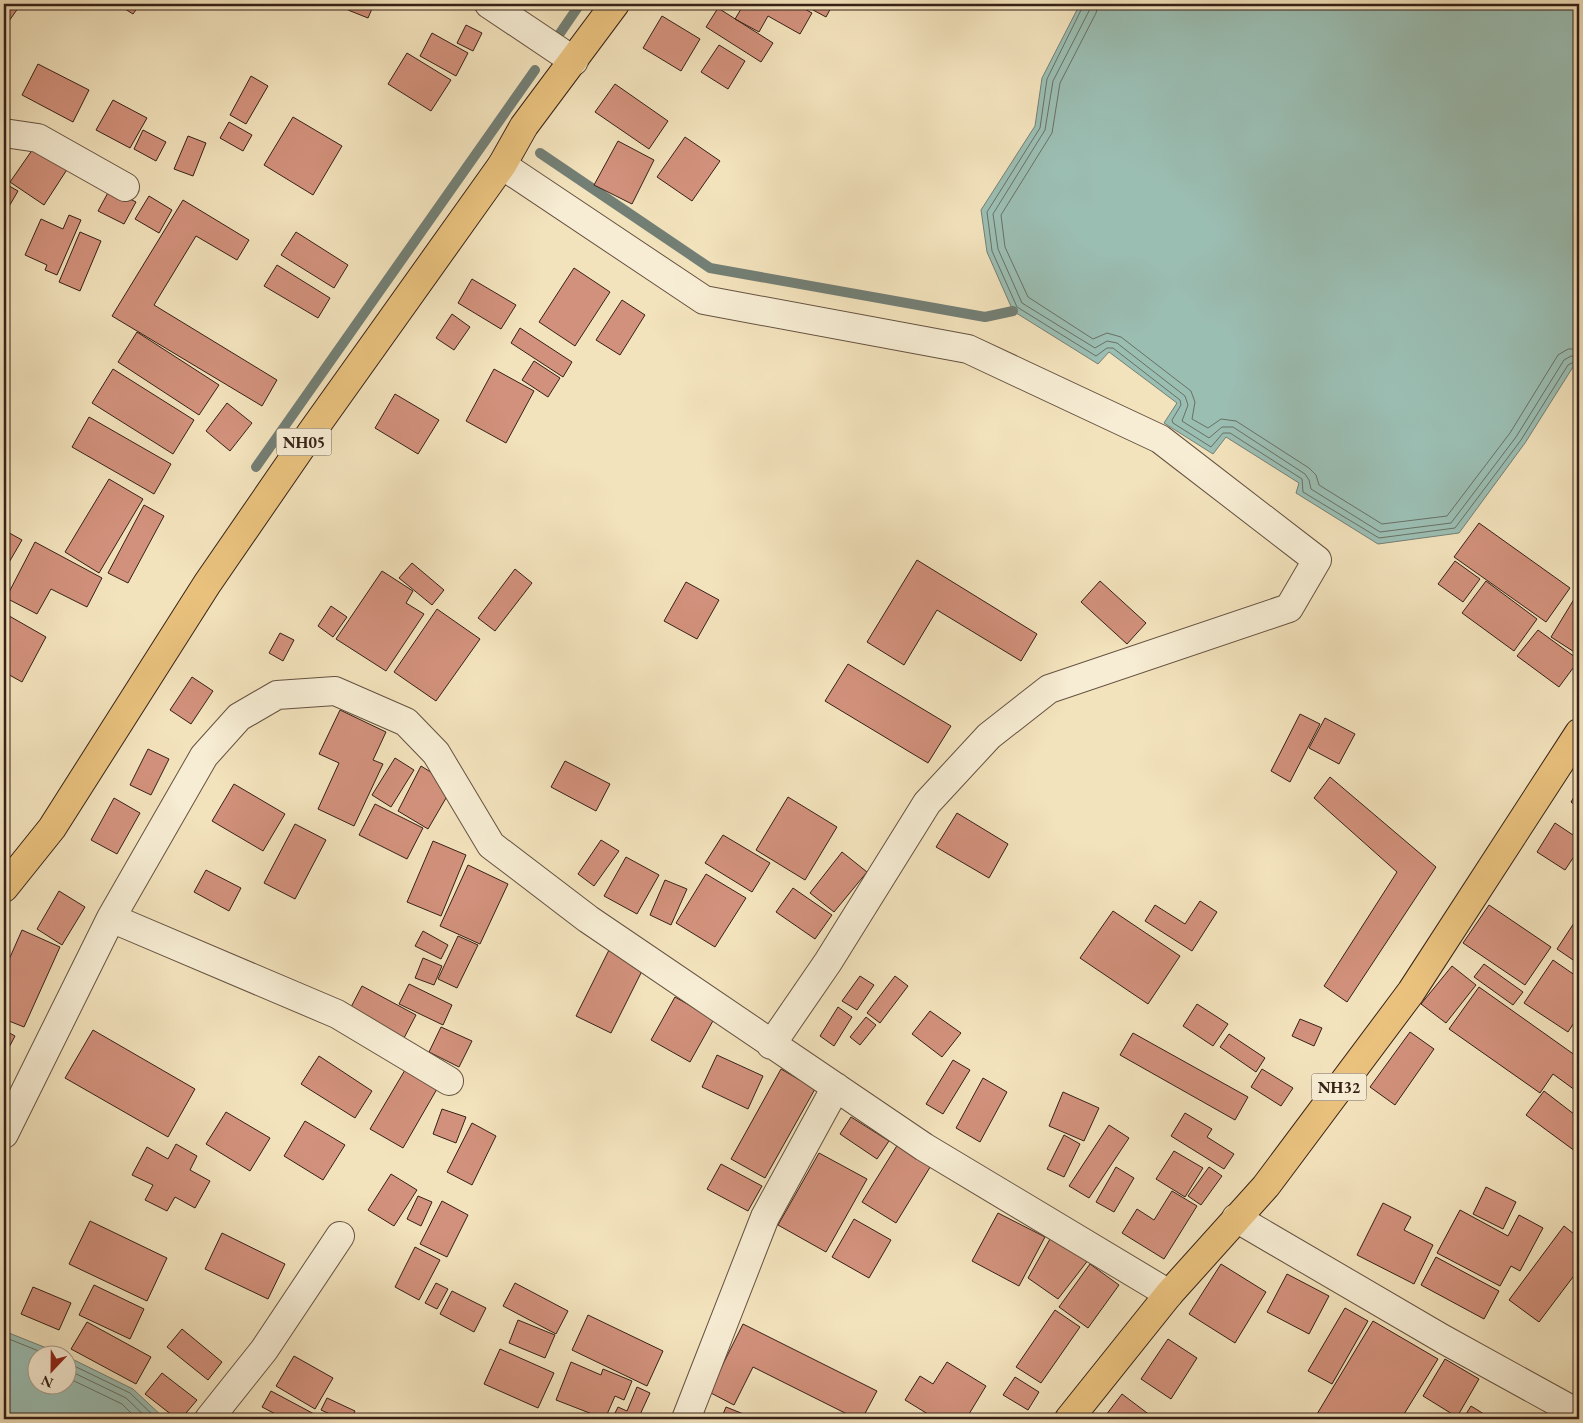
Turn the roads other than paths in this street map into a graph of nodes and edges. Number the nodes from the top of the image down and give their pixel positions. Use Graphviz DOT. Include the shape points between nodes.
graph roads {
  1 [pos="489,4"];
  2 [pos="615,4"];
  3 [pos="574,61"];
  4 [pos="4,133"];
  5 [pos="502,165"];
  6 [pos="125,187"];
  7 [pos="1579,733"];
  8 [pos="4,888"];
  9 [pos="111,918"];
  10 [pos="770,1045"];
  11 [pos="449,1081"];
  12 [pos="836,1087"];
  13 [pos="4,1134"];
  14 [pos="1236,1218"];
  15 [pos="340,1236"];
  16 [pos="1169,1294"];
  17 [pos="1579,1414"];
  18 [pos="209,1419"];
  19 [pos="686,1419"];
  20 [pos="1069,1419"];
  1 -- 3 [label="street"];
  2 -- 3 [label="main road, NH05"];
  3 -- 5 [label="main road, NH05" via="524,126"];
  4 -- 6 [label="street" via="38,138"];
  5 -- 8 [label="main road, NH05" via="212,576 52,828"];
  5 -- 10 [label="street" via="704,300 968,348 1160,439 1317,560 1290,608 1049,689 989,736 927,803 828,962"];
  7 -- 14 [label="main road, NH32" via="1411,992 1266,1186"];
  9 -- 10 [label="street" via="204,756 239,717 277,695 335,692 406,722 436,753 491,844 588,919"];
  9 -- 11 [label="street" via="337,1014"];
  9 -- 13 [label="street"];
  10 -- 12 [label="street"];
  12 -- 16 [label="street" via="924,1147"];
  12 -- 19 [label="street" via="765,1218"];
  14 -- 16 [label="main road, NH32"];
  14 -- 17 [label="street"];
  15 -- 18 [label="street" via="264,1350"];
  16 -- 20 [label="main road, NH32"];
}
